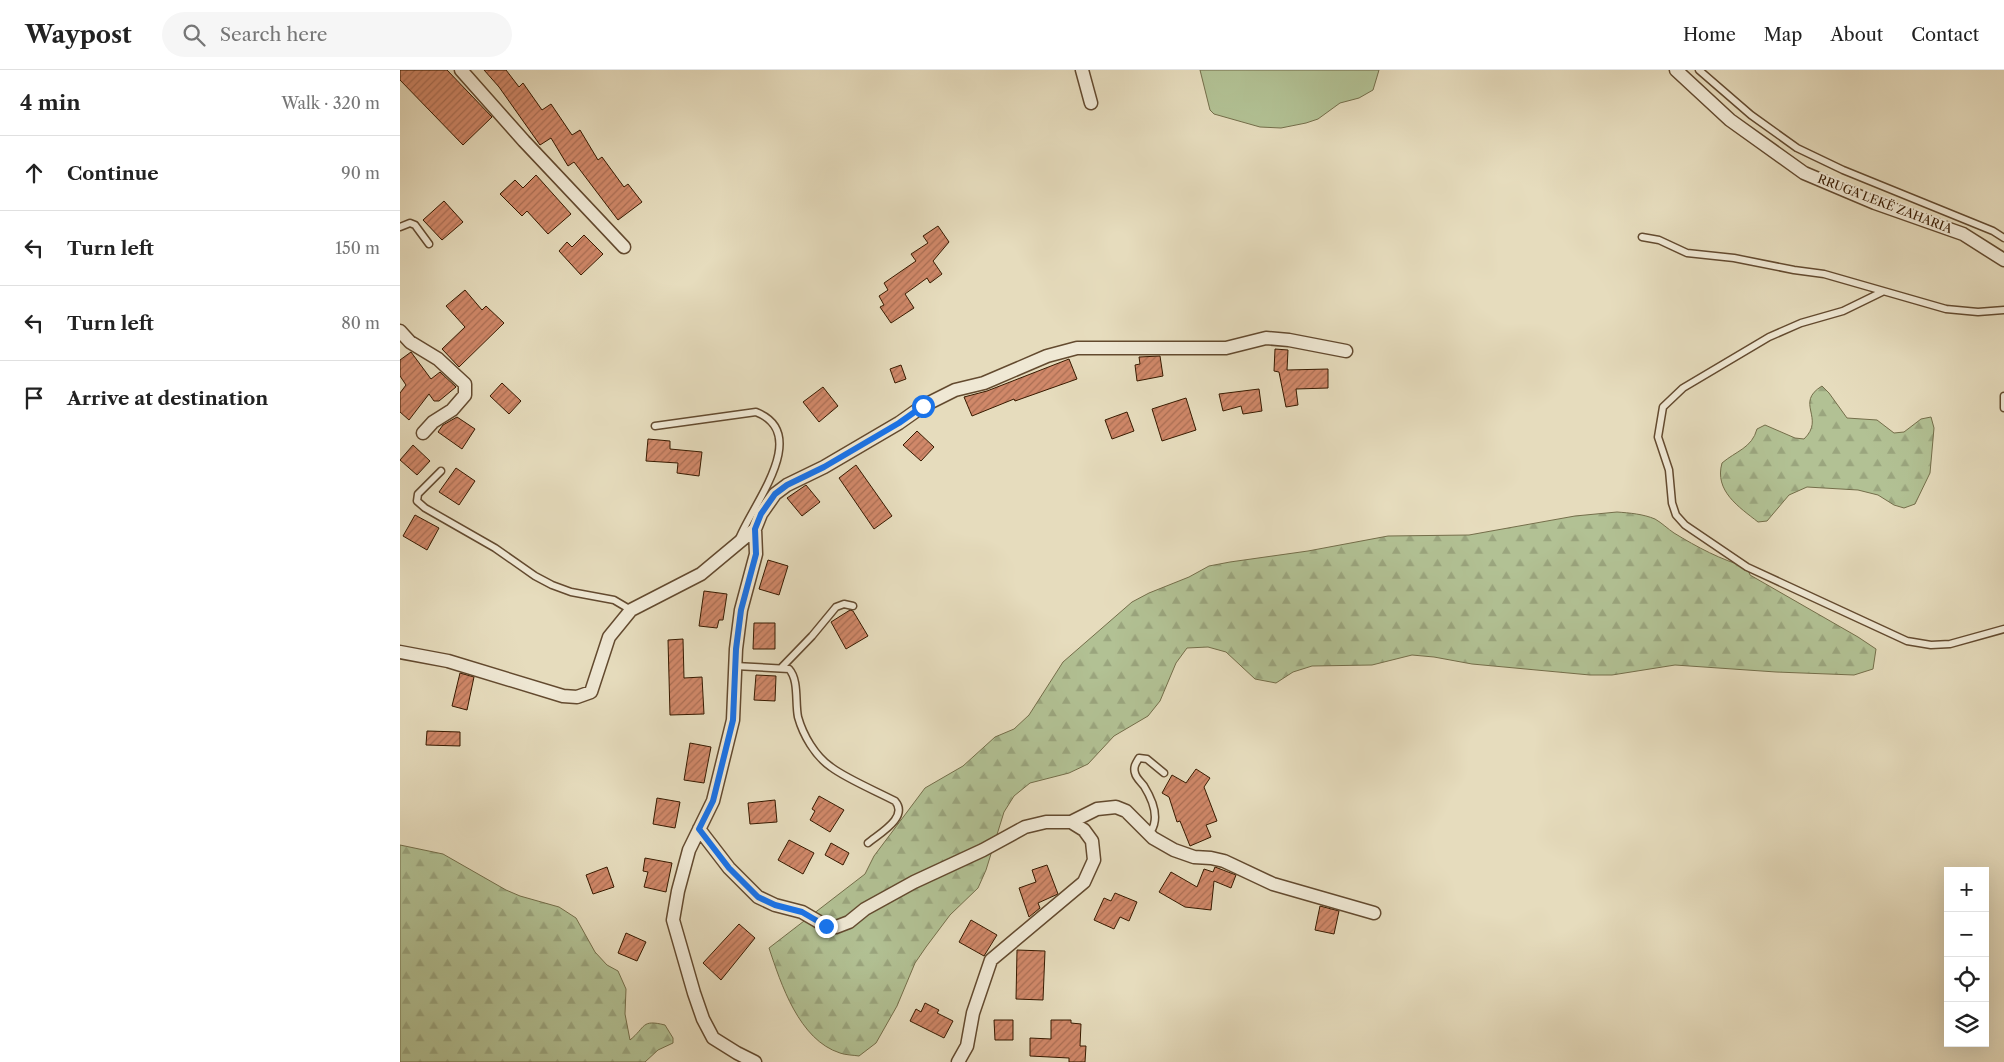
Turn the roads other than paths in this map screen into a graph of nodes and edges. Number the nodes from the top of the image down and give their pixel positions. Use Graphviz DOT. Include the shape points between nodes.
graph roads {
  1 [pos="461,70"];
  2 [pos="1082,70"];
  3 [pos="1676,70"];
  4 [pos="1698,70"];
  5 [pos="1091,102"];
  6 [pos="400,227"];
  7 [pos="1642,237"];
  8 [pos="2004,238"];
  9 [pos="429,244"];
  10 [pos="624,247"];
  11 [pos="2004,260"];
  12 [pos="1882,292"];
  13 [pos="2004,310"];
  14 [pos="400,331"];
  15 [pos="1346,351"];
  16 [pos="2004,396"];
  17 [pos="2004,408"];
  18 [pos="655,426"];
  19 [pos="423,433"];
  20 [pos="441,470"];
  21 [pos="755,529"];
  22 [pos="736,545"];
  23 [pos="852,606"];
  24 [pos="631,610"];
  25 [pos="2004,629"];
  26 [pos="400,652"];
  27 [pos="735,666"];
  28 [pos="782,667"];
  29 [pos="1164,773"];
  30 [pos="1071,822"];
  31 [pos="699,829"];
  32 [pos="1145,832"];
  33 [pos="868,843"];
  34 [pos="1374,913"];
  35 [pos="755,1062"];
  36 [pos="958,1062"];
  1 -- 10 [label="street"];
  2 -- 5 [label="street"];
  3 -- 11 [label="street, RRUGA LEKË ZAHARIA" via="1730,120 1804,173 1875,203 1963,234"];
  4 -- 8 [label="lane" via="1751,115 1798,148"];
  6 -- 9 [label="lane" via="410,223 414,225"];
  7 -- 12 [label="lane" via="1659,240 1687,253 1824,274"];
  12 -- 13 [label="lane" via="1946,309"];
  12 -- 25 [label="lane" via="1843,311 1801,323 1769,337 1683,388 1663,407 1658,436 1669,470 1676,515 1747,567 1907,641 1950,644"];
  14 -- 19 [label="street" via="465,384 465,395"];
  15 -- 21 [label="street" via="1266,338 1226,348 1077,348 1047,356 984,383 955,390 824,467 787,485 775,494"];
  16 -- 17 [label="lane"];
  18 -- 22 [label="lane" via="756,412 768,417 775,425 781,440 780,457"];
  20 -- 24 [label="lane" via="418,494 417,501 425,508 552,585 614,600"];
  21 -- 22 [label="street"];
  21 -- 27 [label="street" via="756,554 741,610"];
  22 -- 24 [label="street" via="701,574"];
  23 -- 28 [label="lane" via="836,607"];
  24 -- 26 [label="street" via="609,637 591,692 577,697 563,696 448,661"];
  27 -- 28 [label="lane"];
  27 -- 31 [label="street" via="733,720 713,801"];
  28 -- 33 [label="lane" via="793,673 798,717 804,735 817,752 830,767 900,806 897,819"];
  29 -- 32 [label="lane" via="1147,759 1140,758 1134,766 1135,775 1146,789 1156,815 1155,825"];
  30 -- 31 [label="street" via="1046,822 1025,827 872,905 849,922 836,927 826,926 802,912 758,897 729,868"];
  30 -- 32 [label="street" via="1098,809 1116,807 1126,811"];
  30 -- 36 [label="street" via="1084,830 1092,841 1094,860 1084,882 991,960 973,1013 968,1046"];
  31 -- 35 [label="street" via="689,850 673,920 700,1011 713,1038"];
  32 -- 34 [label="street" via="1174,850 1194,857 1224,861 1273,884"];
}
